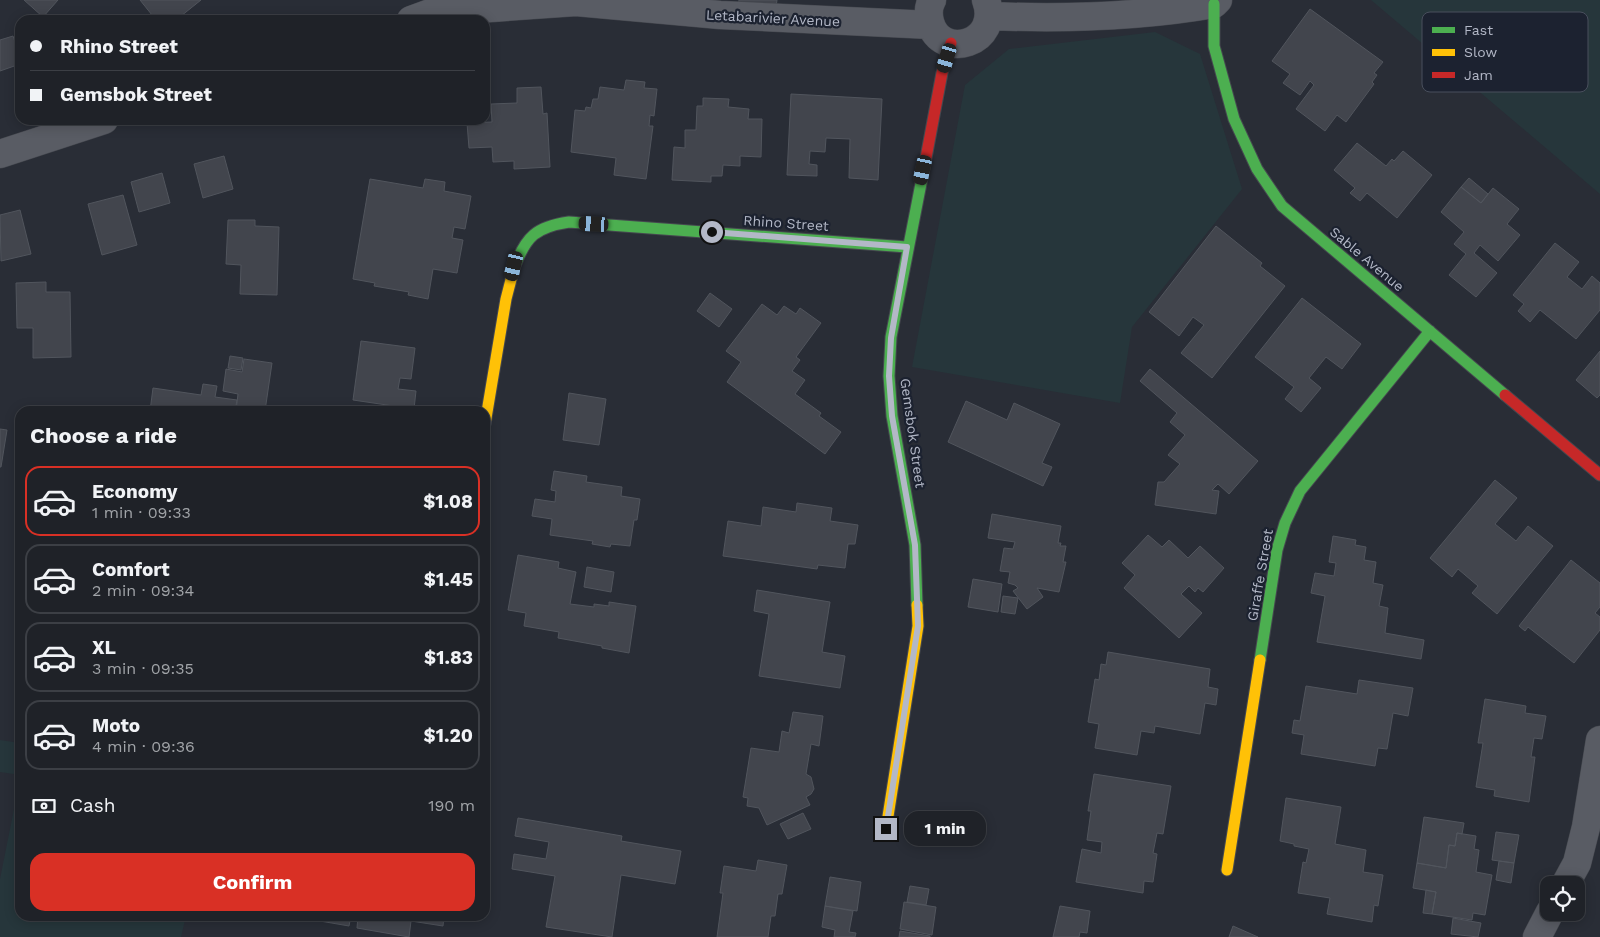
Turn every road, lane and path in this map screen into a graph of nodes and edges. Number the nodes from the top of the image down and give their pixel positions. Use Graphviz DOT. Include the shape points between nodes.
graph roads {
  1 [pos="464,0"];
  2 [pos="1216,2"];
  3 [pos="721,8"];
  4 [pos="987,8"];
  5 [pos="931,12"];
  6 [pos="426,15"];
  7 [pos="434,15"];
  8 [pos="951,43"];
  9 [pos="89,125"];
  10 [pos="0,154"];
  11 [pos="907,247"];
  12 [pos="1430,331"];
  13 [pos="488,406"];
  14 [pos="1600,475"];
  15 [pos="1600,740"];
  16 [pos="886,829"];
  17 [pos="1227,870"];
  18 [pos="1570,876"];
  19 [pos="1545,921"];
  20 [pos="1537,937"];
  1 -- 6 [label="street, Letabarivier Avenue"];
  2 -- 4 [label="street" via="1157,13 1046,18"];
  2 -- 12 [label="street, Sable Avenue" via="1214,46 1234,119 1270,190 1296,220"];
  3 -- 5 [label="street, Letabarivier Avenue"];
  3 -- 7 [label="street, Letabarivier Avenue" via="576,2"];
  4 -- 8 [label="street" via="983,33 976,39"];
  5 -- 8 [label="street" via="938,37"];
  8 -- 11 [label="street, Gemsbok Street"];
  9 -- 10 [label="street"];
  11 -- 13 [label="street, Rhino Street" via="570,222 549,226 535,232 523,245 514,266"];
  11 -- 16 [label="street, Gemsbok Street" via="891,338 889,376 892,416 915,545 918,626"];
  12 -- 14 [label="street, Sable Avenue"];
  12 -- 17 [label="street, Giraffe Street" via="1300,491 1285,523 1277,550"];
  15 -- 18 [label="street" via="1586,827 1577,863"];
  19 -- 20 [label="street"];
}
